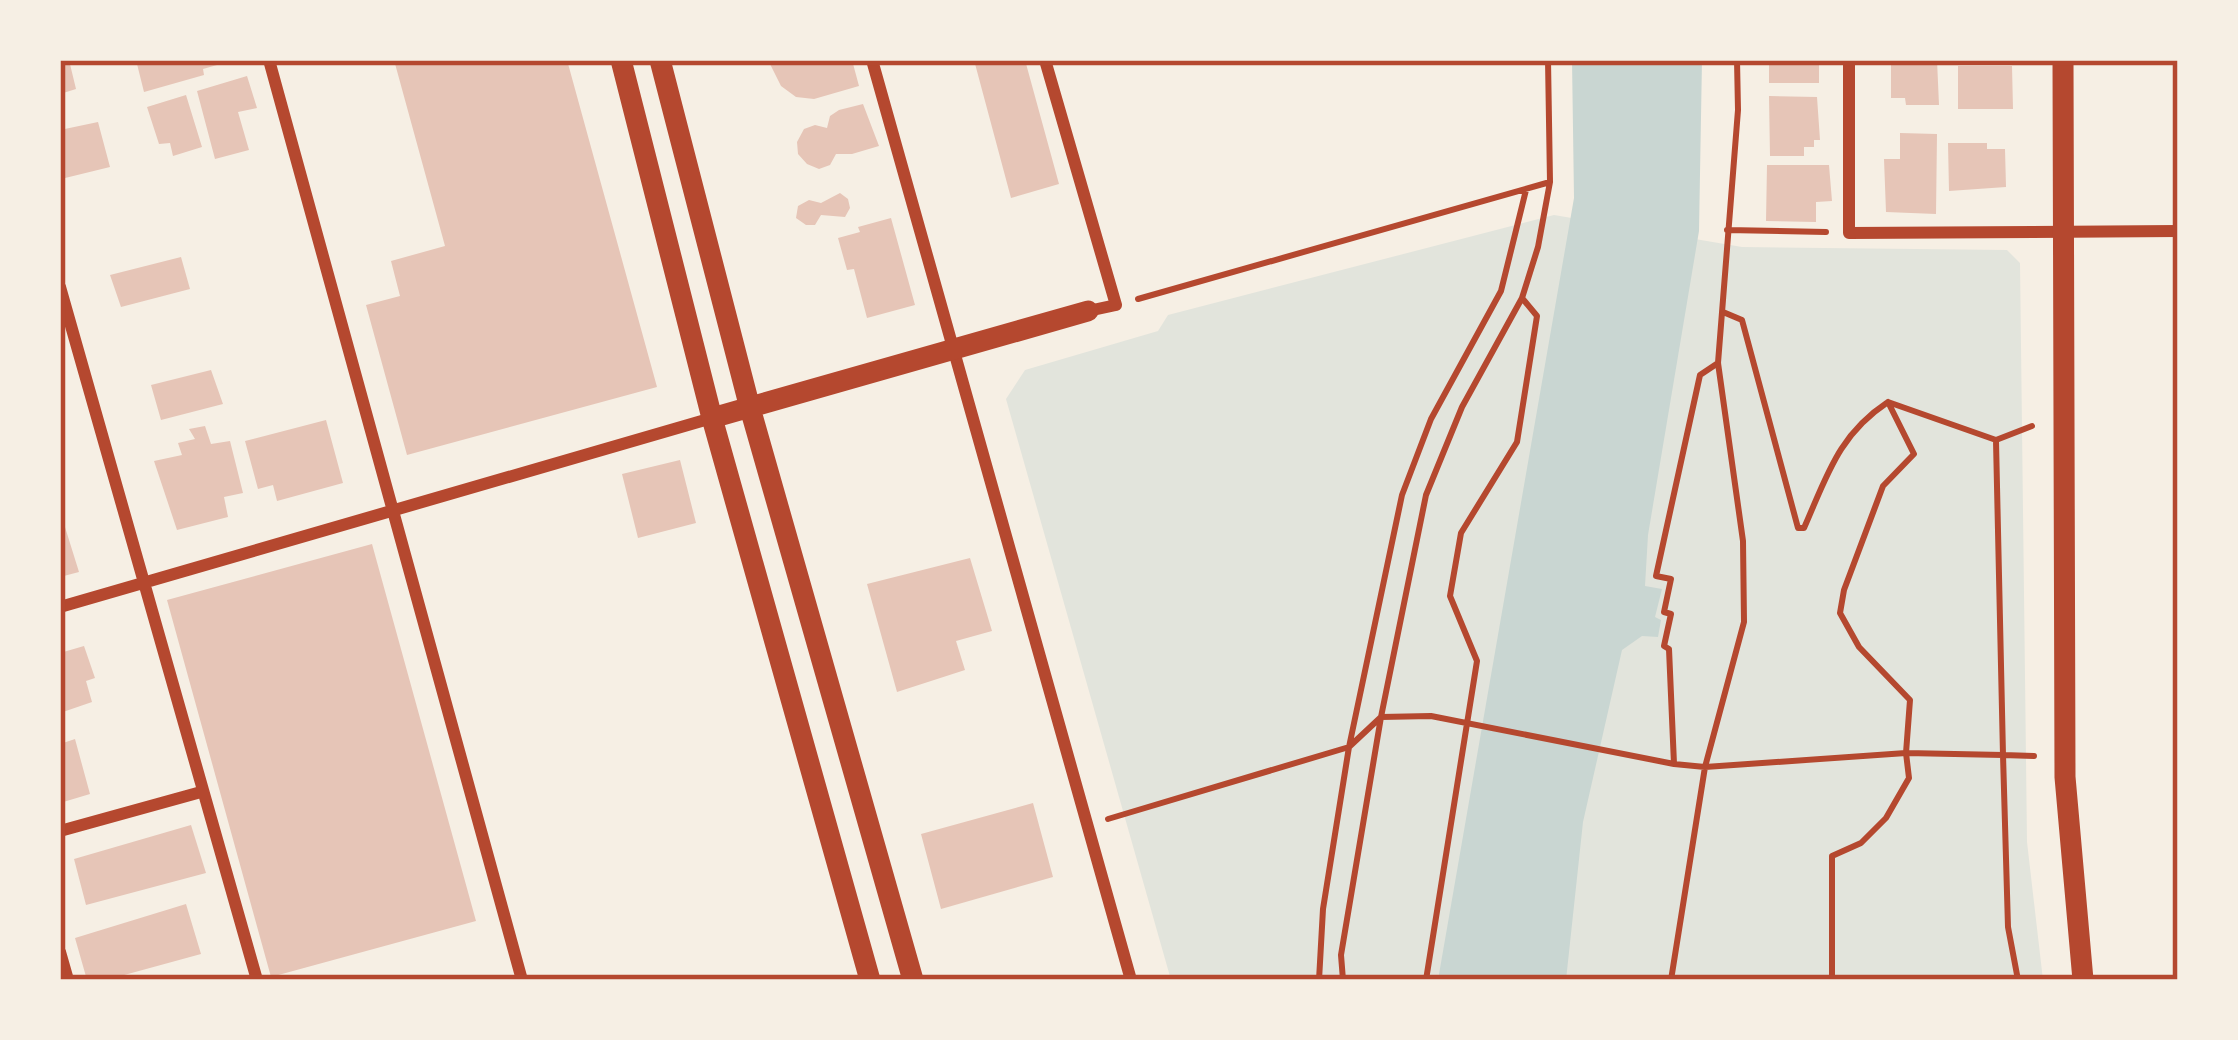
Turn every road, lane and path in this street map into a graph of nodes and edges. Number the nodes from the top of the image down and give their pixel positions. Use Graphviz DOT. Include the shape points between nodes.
graph roads {
  1 [pos="269,60"];
  2 [pos="621,60"];
  3 [pos="660,60"];
  4 [pos="872,60"];
  5 [pos="1045,60"];
  6 [pos="1548,60"];
  7 [pos="1737,60"];
  8 [pos="1849,60"];
  9 [pos="2062,60"];
  10 [pos="1550,182"];
  11 [pos="1526,190"];
  12 [pos="1727,230"];
  13 [pos="2062,230"];
  14 [pos="2178,231"];
  15 [pos="1850,233"];
  16 [pos="60,287"];
  17 [pos="1522,298"];
  18 [pos="1116,305"];
  19 [pos="1088,311"];
  20 [pos="1722,311"];
  21 [pos="953,351"];
  22 [pos="1718,363"];
  23 [pos="1888,402"];
  24 [pos="751,408"];
  25 [pos="712,418"];
  26 [pos="2032,426"];
  27 [pos="1996,440"];
  28 [pos="391,510"];
  29 [pos="143,582"];
  30 [pos="60,607"];
  31 [pos="1381,717"];
  32 [pos="1349,747"];
  33 [pos="1906,753"];
  34 [pos="2003,755"];
  35 [pos="2034,756"];
  36 [pos="1670,764"];
  37 [pos="1705,767"];
  38 [pos="201,792"];
  39 [pos="1108,819"];
  40 [pos="60,831"];
  41 [pos="60,952"];
  42 [pos="68,980"];
  43 [pos="256,980"];
  44 [pos="522,980"];
  45 [pos="870,980"];
  46 [pos="913,980"];
  47 [pos="1131,980"];
  48 [pos="1319,980"];
  49 [pos="1343,980"];
  50 [pos="1426,980"];
  51 [pos="1671,980"];
  52 [pos="1832,980"];
  53 [pos="2018,980"];
  54 [pos="2083,980"];
  1 -- 28 [label="street"];
  2 -- 25 [label="street"];
  3 -- 24 [label="street"];
  4 -- 21 [label="street"];
  5 -- 18 [label="street"];
  6 -- 10 [label="path"];
  7 -- 12 [label="path"];
  8 -- 15 [label="street"];
  9 -- 13 [label="street"];
  10 -- 11 [label="path"];
  10 -- 17 [label="path"];
  11 -- 18 [label="path"];
  11 -- 32 [label="path" via="1501,291 1431,419 1402,495"];
  12 -- 15 [label="path"];
  12 -- 20 [label="path"];
  13 -- 14 [label="street"];
  13 -- 15 [label="street"];
  13 -- 54 [label="street" via="2065,776"];
  16 -- 29 [label="street"];
  17 -- 31 [label="path" via="1462,406 1426,495"];
  17 -- 50 [label="path" via="1538,316 1517,442 1461,533 1450,596 1477,662"];
  18 -- 19 [label="street"];
  19 -- 21 [label="street"];
  20 -- 22 [label="path"];
  20 -- 23 [label="path" via="1742,320 1798,528 1839,450 1860,421"];
  21 -- 24 [label="street"];
  21 -- 47 [label="street"];
  22 -- 36 [label="path" via="1700,375 1656,577 1671,579 1664,612 1671,614 1664,646"];
  22 -- 37 [label="path" via="1743,541 1744,622"];
  23 -- 27 [label="path"];
  23 -- 33 [label="path" via="1914,454 1883,486 1840,613 1858,647 1910,700"];
  24 -- 25 [label="street"];
  24 -- 46 [label="street"];
  25 -- 28 [label="street"];
  25 -- 45 [label="street"];
  26 -- 27 [label="path"];
  27 -- 34 [label="path"];
  28 -- 29 [label="street"];
  28 -- 44 [label="street"];
  29 -- 30 [label="street"];
  29 -- 38 [label="street"];
  31 -- 32 [label="path"];
  31 -- 36 [label="path" via="1431,716"];
  31 -- 49 [label="path"];
  32 -- 39 [label="path"];
  32 -- 48 [label="path"];
  33 -- 34 [label="path"];
  33 -- 37 [label="path"];
  33 -- 52 [label="path" via="1909,778 1886,818 1861,843 1832,856"];
  34 -- 35 [label="path"];
  34 -- 53 [label="path" via="2008,927"];
  36 -- 37 [label="path"];
  37 -- 51 [label="path"];
  38 -- 40 [label="street"];
  38 -- 43 [label="street"];
  41 -- 42 [label="street"];
}
